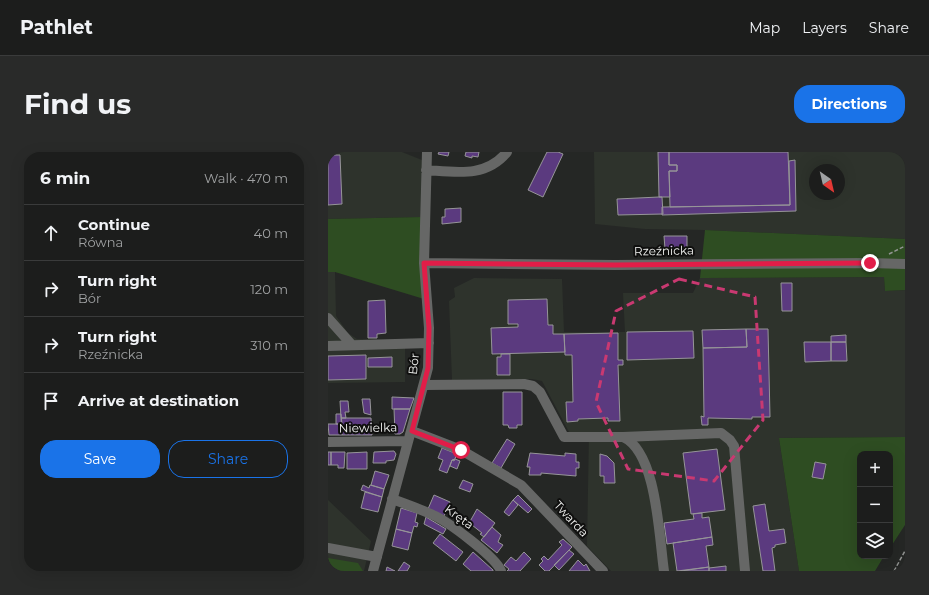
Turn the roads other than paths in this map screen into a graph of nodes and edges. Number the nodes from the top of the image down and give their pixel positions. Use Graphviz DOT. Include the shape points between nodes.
graph roads {
  1 [pos="427,152"];
  2 [pos="507,152"];
  3 [pos="426,170"];
  4 [pos="424,263"];
  5 [pos="905,264"];
  6 [pos="328,318"];
  7 [pos="429,343"];
  8 [pos="352,345"];
  9 [pos="328,346"];
  10 [pos="424,386"];
  11 [pos="410,436"];
  12 [pos="623,437"];
  13 [pos="328,442"];
  14 [pos="392,499"];
  15 [pos="328,548"];
  16 [pos="376,557"];
  17 [pos="373,571"];
  18 [pos="501,571"];
  19 [pos="603,571"];
  20 [pos="664,571"];
  21 [pos="745,571"];
  1 -- 3 [label="street, Bór"];
  2 -- 3 [label="street" via="494,165 484,170"];
  3 -- 4 [label="street, Bór"];
  4 -- 5 [label="street, Rzeźnicka"];
  4 -- 7 [label="street, Bór"];
  6 -- 8 [label="street"];
  7 -- 8 [label="street"];
  7 -- 10 [label="street, Bór"];
  8 -- 9 [label="street"];
  10 -- 11 [label="street, Bór"];
  10 -- 12 [label="street" via="533,386 540,392 564,437"];
  11 -- 13 [label="street, Niewielka"];
  11 -- 14 [label="street, Bór"];
  11 -- 19 [label="street, Twarda" via="461,450 521,484"];
  12 -- 20 [label="street" via="634,445 652,480"];
  12 -- 21 [label="street" via="721,432 730,440 734,446"];
  14 -- 16 [label="street, Bór"];
  14 -- 18 [label="street, Kręta" via="444,521 495,561"];
  15 -- 16 [label="street"];
  16 -- 17 [label="street, Bór"];
}
